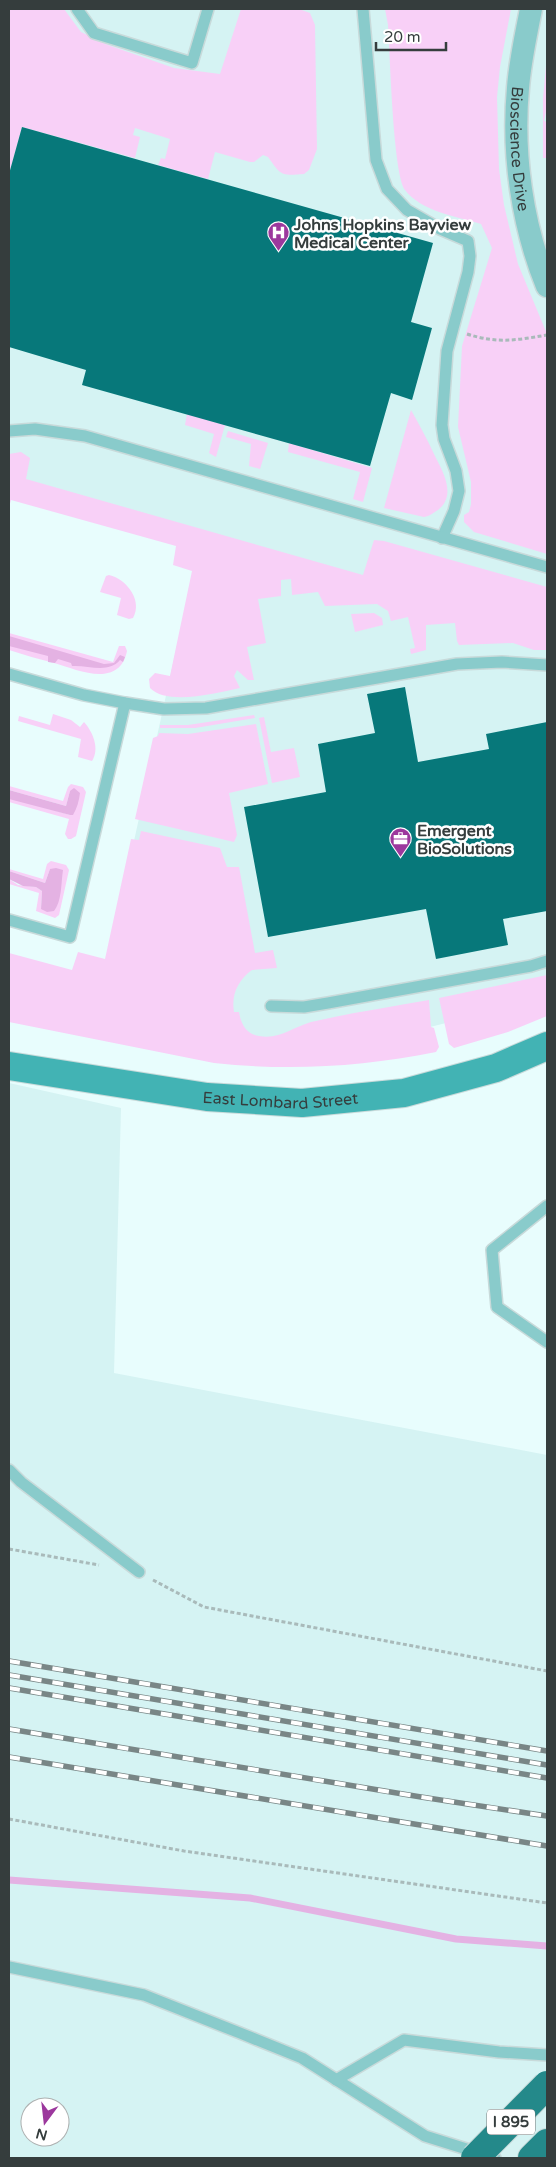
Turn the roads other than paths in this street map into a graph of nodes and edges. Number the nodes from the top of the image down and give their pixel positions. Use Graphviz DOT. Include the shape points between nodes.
graph roads {
  1 [pos="77,9"];
  2 [pos="208,9"];
  3 [pos="363,9"];
  4 [pos="531,9"];
  5 [pos="547,286"];
  6 [pos="9,431"];
  7 [pos="442,538"];
  8 [pos="547,567"];
  9 [pos="547,664"];
  10 [pos="9,674"];
  11 [pos="124,703"];
  12 [pos="9,920"];
  13 [pos="547,961"];
  14 [pos="271,1006"];
  15 [pos="547,1046"];
  16 [pos="9,1066"];
  17 [pos="547,1206"];
  18 [pos="547,1342"];
  19 [pos="9,1470"];
  20 [pos="138,1572"];
  21 [pos="9,1967"];
  22 [pos="547,2055"];
  23 [pos="336,2080"];
  24 [pos="547,2085"];
  25 [pos="547,2143"];
  26 [pos="547,2151"];
  27 [pos="475,2158"];
  28 [pos="495,2158"];
  29 [pos="532,2158"];
  30 [pos="541,2158"];
  1 -- 2 [label="lane" via="94,33 192,63"];
  3 -- 7 [label="lane" via="376,160 387,189 407,210 468,241 468,272 447,351 442,425 459,491"];
  4 -- 5 [label="street, Bioscience Drive" via="518,88 518,143 527,220"];
  6 -- 7 [label="lane" via="35,430 85,436"];
  7 -- 8 [label="lane"];
  9 -- 11 [label="lane" via="457,664 206,708 164,709"];
  10 -- 11 [label="lane"];
  11 -- 12 [label="lane" via="70,937"];
  13 -- 14 [label="lane" via="304,1007"];
  15 -- 16 [label="main road, East Lombard Street" via="496,1068 404,1093 302,1103 207,1097"];
  17 -- 18 [label="lane" via="492,1250 496,1307"];
  19 -- 20 [label="lane"];
  21 -- 23 [label="lane" via="144,1996 302,2058"];
  22 -- 23 [label="lane" via="404,2040"];
  23 -- 28 [label="lane" via="425,2136"];
  24 -- 27 [label="highway, I 895, bridge"];
  25 -- 29 [label="highway, I 895"];
  26 -- 30 [label="highway"];
}
